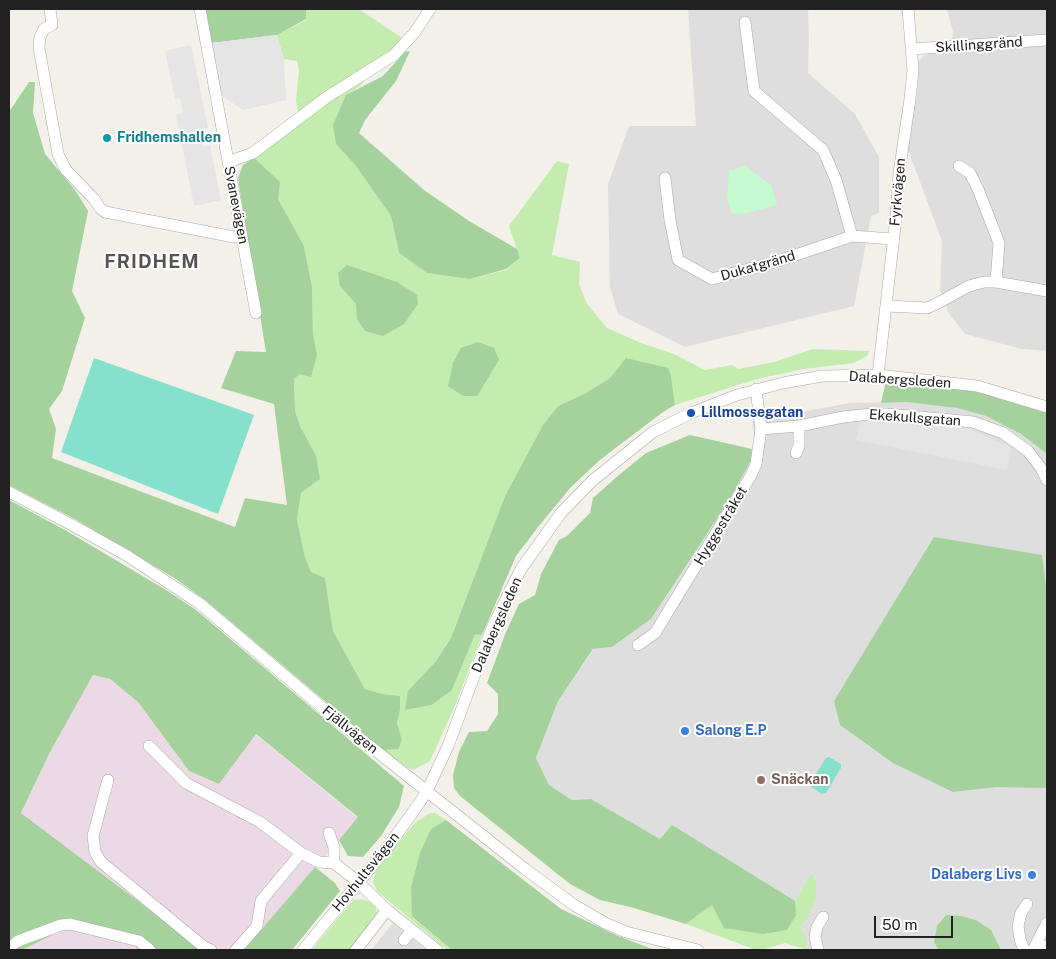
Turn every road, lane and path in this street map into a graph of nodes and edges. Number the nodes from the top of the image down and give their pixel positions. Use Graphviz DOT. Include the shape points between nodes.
graph roads {
  1 [pos="50,9"];
  2 [pos="200,9"];
  3 [pos="430,9"];
  4 [pos="908,9"];
  5 [pos="745,22"];
  6 [pos="1047,40"];
  7 [pos="911,49"];
  8 [pos="228,162"];
  9 [pos="959,166"];
  10 [pos="666,178"];
  11 [pos="242,236"];
  12 [pos="852,236"];
  13 [pos="893,239"];
  14 [pos="996,282"];
  15 [pos="1047,291"];
  16 [pos="887,306"];
  17 [pos="256,312"];
  18 [pos="878,375"];
  19 [pos="756,389"];
  20 [pos="1047,407"];
  21 [pos="799,426"];
  22 [pos="761,429"];
  23 [pos="796,453"];
  24 [pos="1047,480"];
  25 [pos="9,492"];
  26 [pos="638,645"];
  27 [pos="149,746"];
  28 [pos="108,780"];
  29 [pos="427,791"];
  30 [pos="328,834"];
  31 [pos="301,853"];
  32 [pos="334,863"];
  33 [pos="358,882"];
  34 [pos="1027,904"];
  35 [pos="388,910"];
  36 [pos="823,917"];
  37 [pos="1047,923"];
  38 [pos="412,930"];
  39 [pos="404,940"];
  40 [pos="9,948"];
  41 [pos="150,950"];
  42 [pos="211,950"];
  43 [pos="236,950"];
  44 [pos="303,950"];
  45 [pos="356,950"];
  46 [pos="438,950"];
  47 [pos="698,950"];
  48 [pos="818,950"];
  49 [pos="1024,950"];
  50 [pos="1033,950"];
  1 -- 11 [label="street" via="52,25 44,29 39,48 58,154 66,170 105,212"];
  2 -- 8 [label="street, Svanevägen"];
  3 -- 8 [label="street" via="394,55 327,97 253,153"];
  4 -- 7 [label="street, Fyrkvägen"];
  5 -- 12 [label="street" via="754,91 823,150 836,180"];
  6 -- 7 [label="street, Skillinggränd"];
  7 -- 13 [label="street, Fyrkvägen" via="913,70"];
  8 -- 11 [label="street, Svanevägen"];
  9 -- 14 [label="street" via="970,173 999,243"];
  10 -- 12 [label="street, Dukatgränd" via="678,260 712,279"];
  11 -- 17 [label="street, Svanevägen"];
  12 -- 13 [label="street, Dukatgränd"];
  13 -- 16 [label="street, Fyrkvägen"];
  14 -- 15 [label="street"];
  14 -- 16 [label="street" via="969,286 928,308"];
  16 -- 18 [label="street, Fyrkvägen"];
  18 -- 19 [label="street, Dalabergsleden" via="822,376"];
  18 -- 20 [label="street, Dalabergsleden" via="976,386"];
  19 -- 22 [label="street, Hyggestråket"];
  19 -- 29 [label="street, Dalabergsleden" via="705,407 653,432 592,481 561,514 521,569 492,628"];
  21 -- 22 [label="street, Ekekullsgatan"];
  21 -- 23 [label="street"];
  21 -- 24 [label="street, Ekekullsgatan" via="843,416 871,414 974,422 1003,433 1028,451"];
  22 -- 26 [label="street, Hyggestråket" via="756,464 727,527 687,592 655,633"];
  25 -- 29 [label="street, Fjällvägen" via="126,555 199,603"];
  27 -- 31 [label="street" via="186,783 260,822"];
  28 -- 42 [label="street" via="93,836 100,862"];
  29 -- 33 [label="street, Hovhultsvägen"];
  29 -- 47 [label="street, Fjällvägen" via="554,892 586,913 626,932"];
  30 -- 32 [label="street" via="334,847"];
  31 -- 32 [label="street" via="319,862"];
  31 -- 43 [label="street" via="261,901 257,926"];
  32 -- 33 [label="street"];
  33 -- 35 [label="street"];
  33 -- 44 [label="street, Hovhultsvägen"];
  34 -- 49 [label="street" via="1018,926"];
  35 -- 38 [label="street"];
  35 -- 45 [label="street"];
  36 -- 48 [label="street" via="815,938"];
  37 -- 50 [label="street"];
  38 -- 39 [label="street"];
  38 -- 46 [label="street"];
  40 -- 41 [label="street" via="18,941 70,924 139,941"];
}
